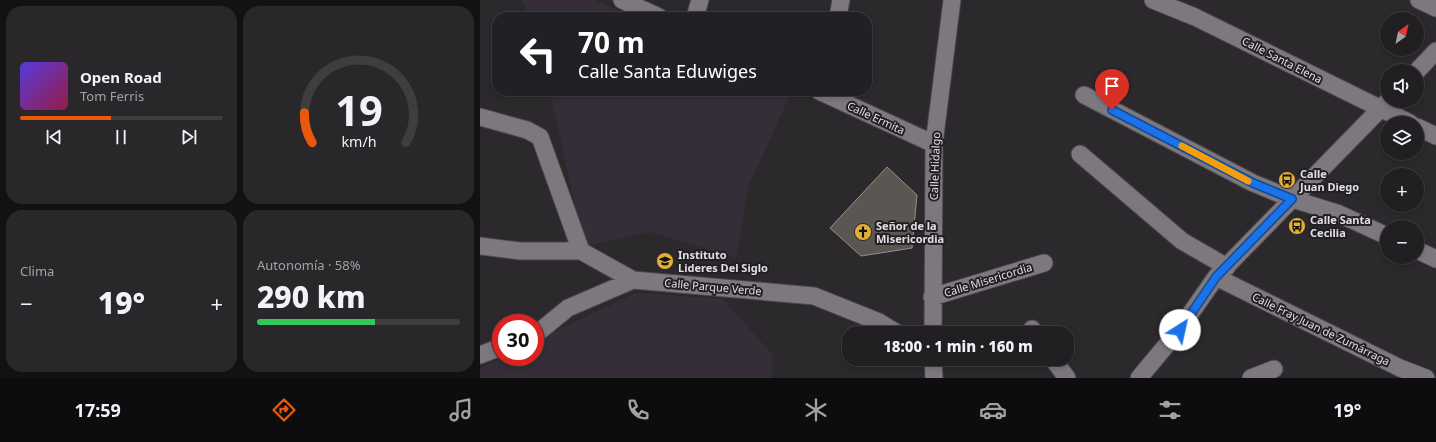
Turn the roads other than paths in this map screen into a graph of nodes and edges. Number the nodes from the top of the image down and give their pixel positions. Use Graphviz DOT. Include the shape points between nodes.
graph roads {
  1 [pos="622,0"];
  2 [pos="700,0"];
  3 [pos="841,0"];
  4 [pos="952,0"];
  5 [pos="1153,0"];
  6 [pos="1419,0"];
  7 [pos="1436,8"];
  8 [pos="648,12"];
  9 [pos="696,12"];
  10 [pos="839,12"];
  11 [pos="1436,51"];
  12 [pos="1424,64"];
  13 [pos="1084,95"];
  14 [pos="831,96"];
  15 [pos="1380,103"];
  16 [pos="1381,108"];
  17 [pos="1388,108"];
  18 [pos="1400,116"];
  19 [pos="480,117"];
  20 [pos="1424,130"];
  21 [pos="1436,136"];
  22 [pos="934,144"];
  23 [pos="1080,154"];
  24 [pos="1292,199"];
  25 [pos="1380,233"];
  26 [pos="480,246"];
  27 [pos="581,251"];
  28 [pos="1424,253"];
  29 [pos="1436,258"];
  30 [pos="1044,263"];
  31 [pos="1222,272"];
  32 [pos="633,280"];
  33 [pos="932,297"];
  34 [pos="886,326"];
  35 [pos="933,326"];
  36 [pos="544,328"];
  37 [pos="492,350"];
  38 [pos="480,355"];
  39 [pos="933,366"];
  40 [pos="1058,366"];
  41 [pos="1274,369"];
  42 [pos="934,378"];
  43 [pos="1067,378"];
  44 [pos="1139,378"];
  45 [pos="1251,378"];
  46 [pos="1426,378"];
  1 -- 8 [label="street"];
  2 -- 9 [label="street"];
  3 -- 10 [label="street"];
  4 -- 22 [label="street, Calle Hidalgo"];
  5 -- 15 [label="street, Calle Santa Elena" via="1195,16"];
  6 -- 7 [label="street"];
  11 -- 12 [label="street"];
  13 -- 24 [label="street" via="1253,183"];
  14 -- 22 [label="street, Calle Ermita"];
  16 -- 24 [label="street"];
  17 -- 18 [label="street, Calle Santa Elena"];
  19 -- 27 [label="street" via="527,130 540,137"];
  20 -- 21 [label="street"];
  22 -- 33 [label="street, Calle Hidalgo"];
  23 -- 31 [label="street, Calle Fray Juan de Zumárraga"];
  24 -- 25 [label="street" via="1337,213"];
  24 -- 31 [label="street"];
  26 -- 27 [label="street" via="520,251"];
  27 -- 32 [label="street"];
  28 -- 29 [label="street"];
  30 -- 33 [label="street, Calle Misericordia"];
  31 -- 44 [label="street" via="1180,330"];
  31 -- 46 [label="street, Calle Fray Juan de Zumárraga" via="1400,368"];
  32 -- 34 [label="street, Calle Parque Verde" via="814,296"];
  32 -- 36 [label="street, Calle Parque Verde" via="568,308"];
  33 -- 35 [label="street, Calle Hidalgo"];
  37 -- 38 [label="street"];
  39 -- 42 [label="street"];
  40 -- 43 [label="street"];
  41 -- 45 [label="street"];
}
